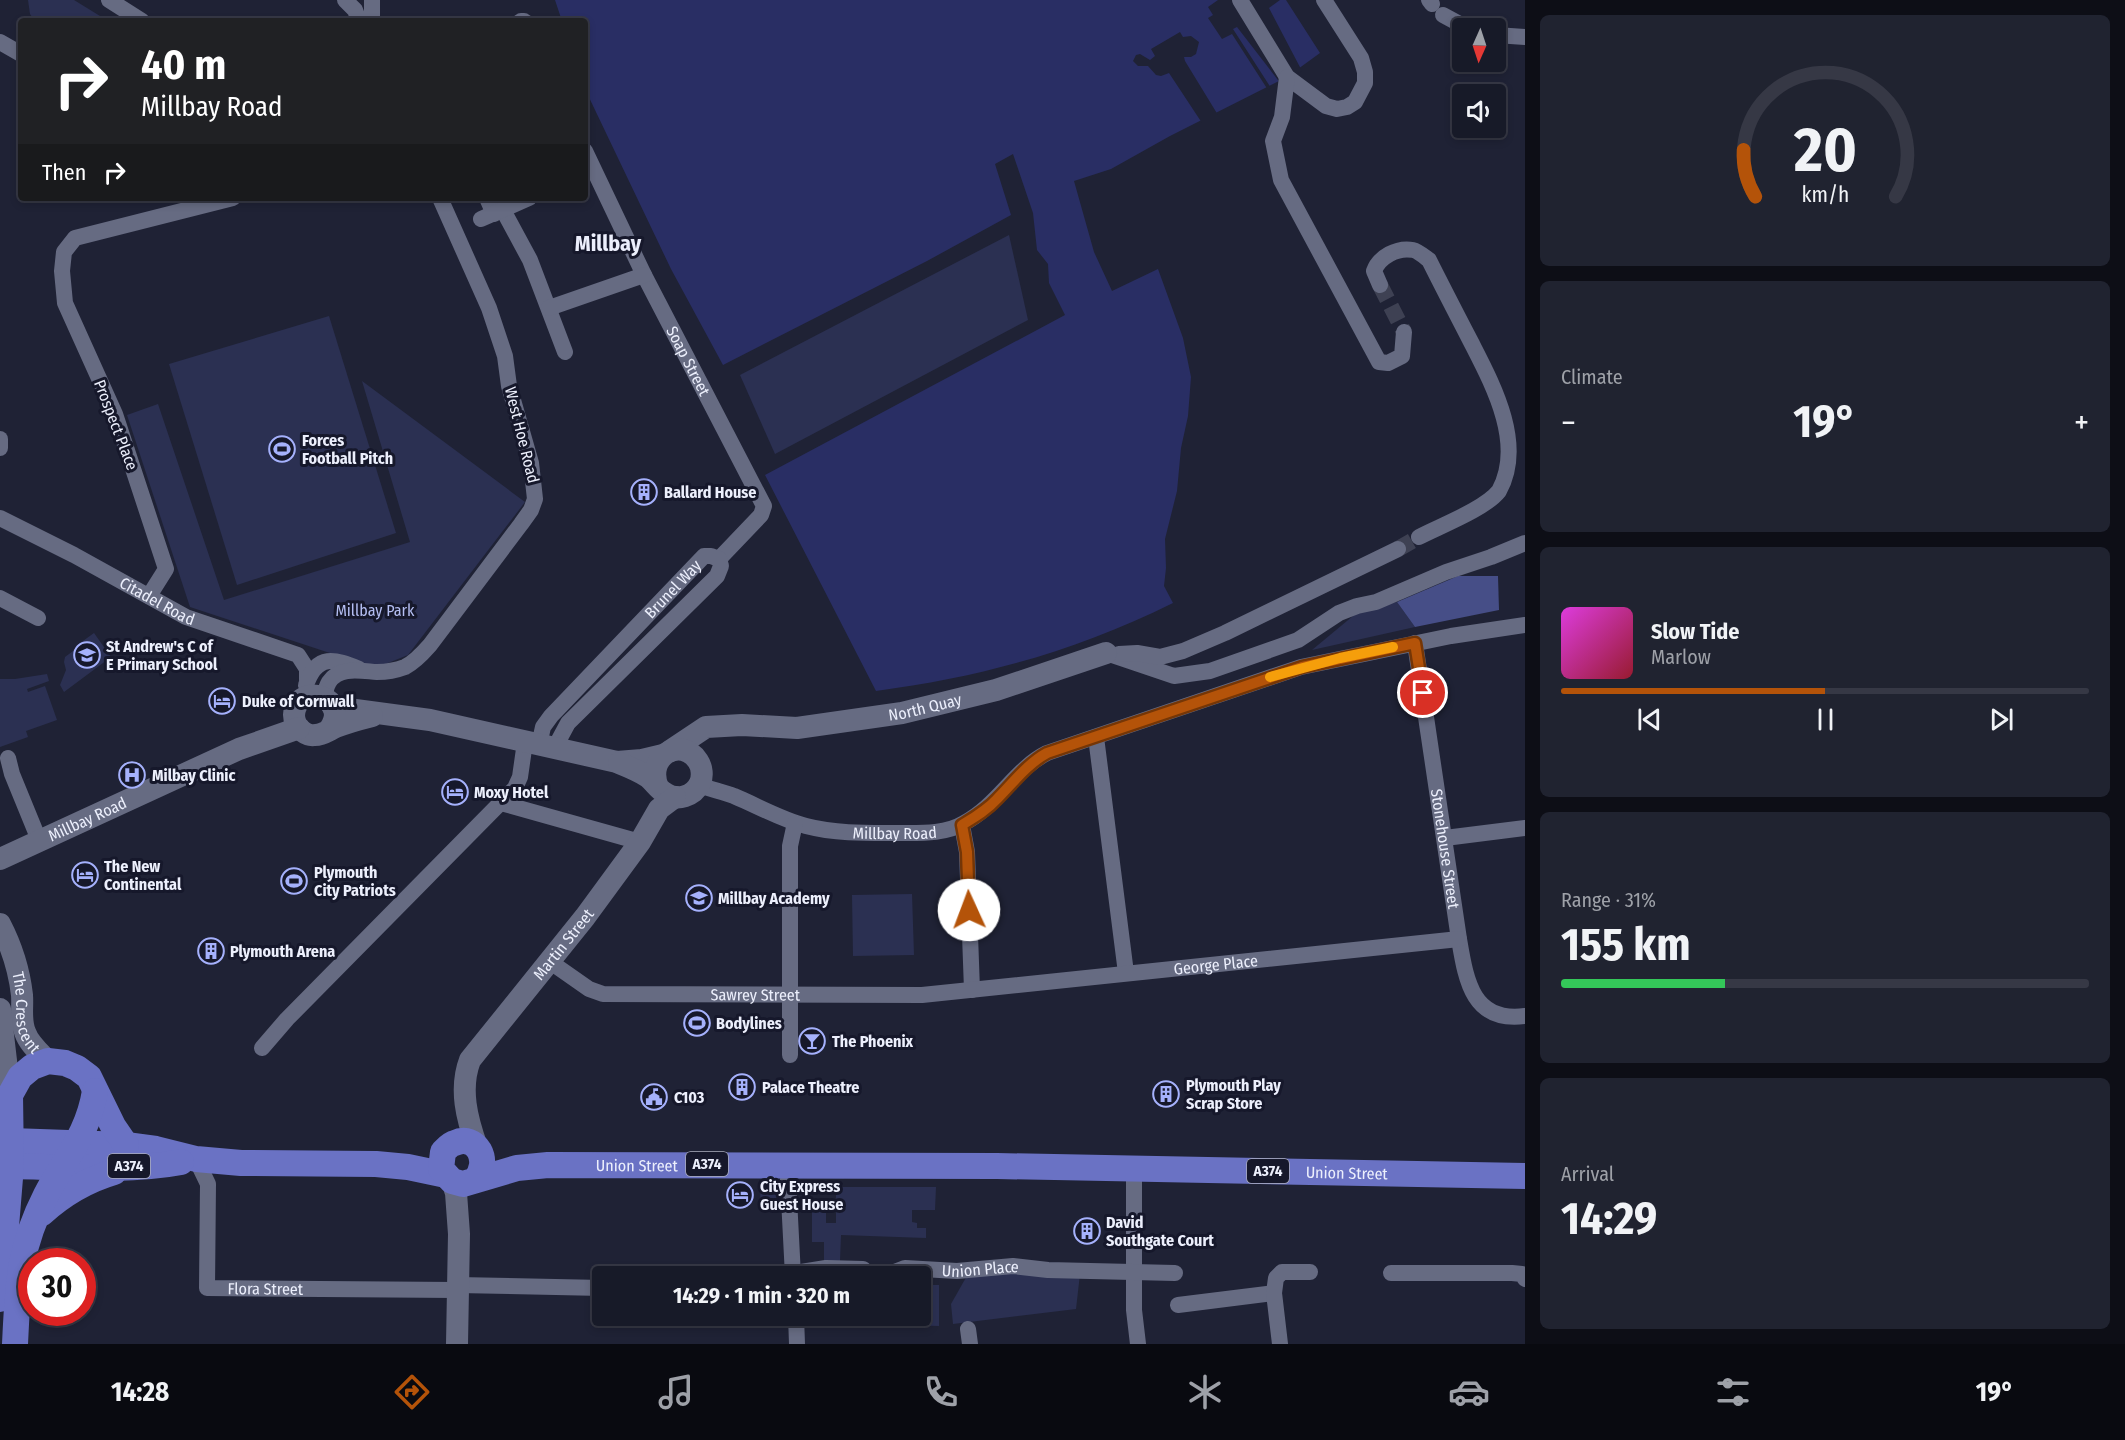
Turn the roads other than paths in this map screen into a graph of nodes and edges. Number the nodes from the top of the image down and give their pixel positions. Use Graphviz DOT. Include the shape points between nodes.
graph roads {
  1 [pos="109,0"];
  2 [pos="372,0"];
  3 [pos="1240,0"];
  4 [pos="1324,0"];
  5 [pos="1435,6"];
  6 [pos="137,18"];
  7 [pos="372,18"];
  8 [pos="1452,18"];
  9 [pos="1506,36"];
  10 [pos="1525,37"];
  11 [pos="0,42"];
  12 [pos="18,52"];
  13 [pos="1287,77"];
  14 [pos="589,170"];
  15 [pos="221,201"];
  16 [pos="441,201"];
  17 [pos="520,201"];
  18 [pos="491,210"];
  19 [pos="644,275"];
  20 [pos="1380,285"];
  21 [pos="549,308"];
  22 [pos="1404,333"];
  23 [pos="565,352"];
  24 [pos="0,439"];
  25 [pos="0,448"];
  26 [pos="0,518"];
  27 [pos="1419,537"];
  28 [pos="1525,543"];
  29 [pos="1398,549"];
  30 [pos="719,559"];
  31 [pos="149,596"];
  32 [pos="0,598"];
  33 [pos="38,618"];
  34 [pos="1525,625"];
  35 [pos="1415,643"];
  36 [pos="1106,653"];
  37 [pos="361,670"];
  38 [pos="302,695"];
  39 [pos="330,703"];
  40 [pos="379,714"];
  41 [pos="738,725"];
  42 [pos="299,729"];
  43 [pos="329,730"];
  44 [pos="1096,736"];
  45 [pos="539,745"];
  46 [pos="238,750"];
  47 [pos="667,753"];
  48 [pos="8,758"];
  49 [pos="617,762"];
  50 [pos="699,774"];
  51 [pos="666,792"];
  52 [pos="501,802"];
  53 [pos="795,823"];
  54 [pos="962,825"];
  55 [pos="1525,828"];
  56 [pos="1445,838"];
  57 [pos="39,840"];
  58 [pos="640,842"];
  59 [pos="0,859"];
  60 [pos="0,924"];
  61 [pos="1459,939"];
  62 [pos="549,961"];
  63 [pos="1126,973"];
  64 [pos="972,990"];
  65 [pos="790,994"];
  66 [pos="0,1009"];
  67 [pos="1525,1016"];
  68 [pos="262,1048"];
  69 [pos="790,1055"];
  70 [pos="48,1060"];
  71 [pos="96,1091"];
  72 [pos="465,1095"];
  73 [pos="5,1104"];
  74 [pos="6,1141"];
  75 [pos="78,1144"];
  76 [pos="479,1149"];
  77 [pos="132,1156"];
  78 [pos="196,1160"];
  79 [pos="5,1166"];
  80 [pos="539,1166"];
  81 [pos="62,1167"];
  82 [pos="456,1169"];
  83 [pos="1134,1169"];
  84 [pos="1525,1176"];
  85 [pos="788,1179"];
  86 [pos="35,1219"];
  87 [pos="793,1266"];
  88 [pos="931,1268"];
  89 [pos="1310,1272"];
  90 [pos="1135,1273"];
  91 [pos="1175,1273"];
  92 [pos="1391,1273"];
  93 [pos="1525,1279"];
  94 [pos="457,1288"];
  95 [pos="592,1288"];
  96 [pos="1274,1293"];
  97 [pos="0,1299"];
  98 [pos="1178,1305"];
  99 [pos="796,1326"];
  100 [pos="15,1344"];
  101 [pos="457,1344"];
  102 [pos="797,1344"];
  103 [pos="1137,1344"];
  104 [pos="1280,1344"];
  1 -- 6 [label="street"];
  2 -- 7 [label="street"];
  3 -- 13 [label="street"];
  4 -- 13 [label="street" via="1361,58 1365,83 1361,94 1347,107 1337,109 1326,106"];
  5 -- 8 [label="street"];
  9 -- 10 [label="street"];
  11 -- 12 [label="street"];
  13 -- 22 [label="street" via="1282,117 1273,141 1281,180 1378,362 1388,363 1402,356"];
  14 -- 19 [label="street, Soap Street"];
  15 -- 31 [label="street, Prospect Place" via="75,238 64,252 65,303 115,414 166,569"];
  16 -- 37 [label="street, West Hoe Road" via="489,308 505,356 509,386 531,463 535,499 503,549 417,658 395,669"];
  17 -- 18 [label="street"];
  18 -- 21 [label="street" via="530,260"];
  19 -- 21 [label="street"];
  19 -- 30 [label="street, Soap Street" via="764,506 761,515"];
  20 -- 27 [label="street" via="1374,271 1377,262 1388,254 1414,250 1429,260 1501,401 1512,434 1512,464 1498,492"];
  21 -- 23 [label="street"];
  24 -- 25 [label="street"];
  26 -- 31 [label="street, Citadel Road"];
  28 -- 36 [label="street" via="1339,613 1298,640 1210,671 1174,676"];
  29 -- 36 [label="street" via="1183,651 1160,657"];
  30 -- 45 [label="street, Brunel Way" via="717,576 568,723"];
  30 -- 45 [label="street, Brunel Way" via="704,556 550,716"];
  31 -- 38 [label="street, Citadel Road" via="186,617 298,655 307,669"];
  32 -- 33 [label="street"];
  34 -- 35 [label="street, Millbay Road"];
  35 -- 44 [label="street, Millbay Road" via="1302,667"];
  35 -- 56 [label="street, Stonehouse Street"];
  36 -- 41 [label="street, North Quay" via="996,690 902,713 798,728"];
  37 -- 38 [label="street, West Hoe Road" via="336,659 324,661 313,671"];
  37 -- 39 [label="street, West Hoe Road" via="332,677 325,693"];
  38 -- 39 [label="street" via="314,695"];
  38 -- 42 [label="street" via="294,714"];
  38 -- 46 [label="street, Millbay Road"];
  39 -- 40 [label="street"];
  39 -- 43 [label="street" via="335,717"];
  40 -- 43 [label="street"];
  40 -- 45 [label="street" via="430,720"];
  41 -- 47 [label="street, North Quay" via="706,727"];
  41 -- 50 [label="street" via="709,743"];
  42 -- 43 [label="street" via="310,735"];
  42 -- 46 [label="street, Millbay Road"];
  44 -- 54 [label="street, Millbay Road" via="1037,758 996,800"];
  44 -- 63 [label="street"];
  45 -- 49 [label="street"];
  45 -- 52 [label="street" via="515,788"];
  46 -- 57 [label="street, Millbay Road"];
  47 -- 49 [label="street"];
  47 -- 50 [label="street" via="689,753"];
  47 -- 51 [label="street" via="658,760 654,773"];
  48 -- 57 [label="street"];
  49 -- 51 [label="street" via="641,772"];
  50 -- 51 [label="street" via="689,795"];
  50 -- 53 [label="street, Millbay Road" via="731,795"];
  51 -- 58 [label="street, Martin Street"];
  52 -- 58 [label="street"];
  52 -- 68 [label="street"];
  53 -- 54 [label="street, Millbay Road" via="848,832 916,833"];
  53 -- 65 [label="street" via="790,846"];
  54 -- 64 [label="street" via="967,852"];
  55 -- 56 [label="street"];
  56 -- 61 [label="street, Stonehouse Street"];
  57 -- 59 [label="street, Millbay Road"];
  58 -- 62 [label="street, Martin Street"];
  60 -- 70 [label="street, The Crescent" via="19,972 25,1034"];
  61 -- 63 [label="street, George Place"];
  61 -- 67 [label="street, Stonehouse Street" via="1474,996 1493,1014"];
  62 -- 65 [label="street, Sawrey Street" via="595,993"];
  62 -- 72 [label="street, Martin Street" via="470,1060 465,1071"];
  63 -- 64 [label="street, George Place"];
  64 -- 65 [label="street, Sawrey Street" via="922,995"];
  65 -- 69 [label="street"];
  66 -- 73 [label="street, The Crescent"];
  70 -- 71 [label="main road, The Crescent / A374" via="77,1068 89,1077"];
  70 -- 73 [label="main road, The Crescent" via="32,1066 20,1077"];
  71 -- 75 [label="main road"];
  71 -- 77 [label="main road, A374"];
  72 -- 76 [label="street, Martin Street" via="467,1116"];
  72 -- 82 [label="street, Martin Street"];
  73 -- 74 [label="main road, The Crescent"];
  74 -- 75 [label="main road, Union Street / A374"];
  74 -- 79 [label="main road, The Crescent"];
  75 -- 77 [label="main road, Union Street / A374"];
  75 -- 81 [label="main road"];
  76 -- 80 [label="main road, Union Street / A374"];
  76 -- 82 [label="main road" via="483,1164 480,1174"];
  77 -- 78 [label="main road, Union Street / A374" via="164,1165"];
  77 -- 81 [label="main road, Union Street / A374"];
  77 -- 86 [label="main road" via="55,1201"];
  78 -- 82 [label="main road, Union Street / A374"];
  78 -- 94 [label="street, Flora Street" via="208,1184 207,1288"];
  79 -- 81 [label="main road, Union Street / A374"];
  79 -- 97 [label="main road, The Crescent"];
  80 -- 82 [label="main road, Union Street / A374"];
  80 -- 83 [label="main road, Union Street / A374"];
  81 -- 86 [label="main road"];
  82 -- 94 [label="street, Martin Street"];
  83 -- 84 [label="main road, Union Street / A374"];
  83 -- 90 [label="street"];
  85 -- 87 [label="street"];
  86 -- 100 [label="main road" via="22,1257"];
  88 -- 90 [label="street, Union Place" via="1022,1267"];
  89 -- 96 [label="street" via="1282,1272 1276,1278"];
  90 -- 91 [label="street, Union Place"];
  90 -- 103 [label="street"];
  92 -- 93 [label="street" via="1512,1273 1522,1274"];
  94 -- 95 [label="street, Flora Street"];
  94 -- 101 [label="street, Martin Street"];
  96 -- 98 [label="street"];
  96 -- 104 [label="street"];
  99 -- 102 [label="street"];
}
